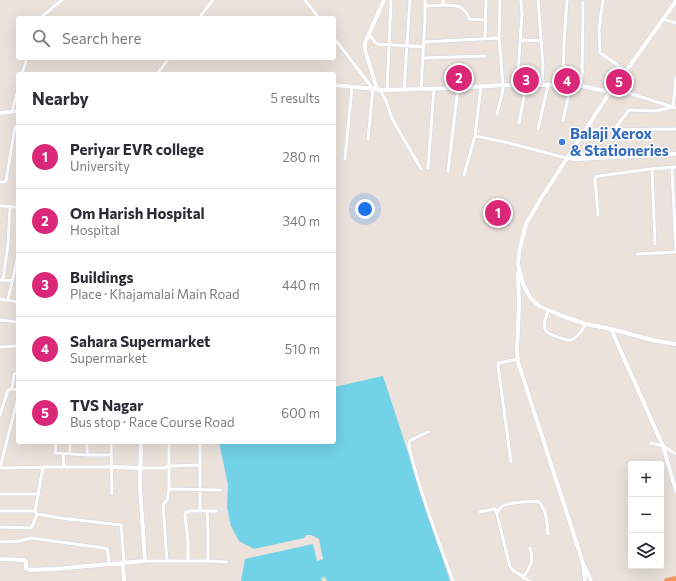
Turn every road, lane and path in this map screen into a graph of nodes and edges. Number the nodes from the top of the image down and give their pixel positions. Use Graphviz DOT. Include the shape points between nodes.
graph roads {
  1 [pos="62,0"];
  2 [pos="213,0"];
  3 [pos="305,0"];
  4 [pos="384,0"];
  5 [pos="410,0"];
  6 [pos="425,0"];
  7 [pos="443,0"];
  8 [pos="486,0"];
  9 [pos="500,0"];
  10 [pos="521,0"];
  11 [pos="538,0"];
  12 [pos="567,0"];
  13 [pos="603,0"];
  14 [pos="391,1"];
  15 [pos="676,1"];
  16 [pos="583,2"];
  17 [pos="443,5"];
  18 [pos="425,6"];
  19 [pos="42,16"];
  20 [pos="201,16"];
  21 [pos="317,16"];
  22 [pos="663,19"];
  23 [pos="485,20"];
  24 [pos="676,23"];
  25 [pos="368,34"];
  26 [pos="499,38"];
  27 [pos="485,39"];
  28 [pos="336,40"];
  29 [pos="521,40"];
  30 [pos="541,41"];
  31 [pos="424,42"];
  32 [pos="389,46"];
  33 [pos="407,46"];
  34 [pos="424,47"];
  35 [pos="485,56"];
  36 [pos="423,58"];
  37 [pos="26,60"];
  38 [pos="168,60"];
  39 [pos="626,71"];
  40 [pos="22,72"];
  41 [pos="158,72"];
  42 [pos="676,78"];
  43 [pos="563,84"];
  44 [pos="336,85"];
  45 [pos="503,85"];
  46 [pos="548,85"];
  47 [pos="571,85"];
  48 [pos="481,86"];
  49 [pos="517,86"];
  50 [pos="526,86"];
  51 [pos="542,86"];
  52 [pos="582,86"];
  53 [pos="352,87"];
  54 [pos="458,88"];
  55 [pos="377,89"];
  56 [pos="404,89"];
  57 [pos="421,89"];
  58 [pos="434,89"];
  59 [pos="387,90"];
  60 [pos="611,90"];
  61 [pos="16,97"];
  62 [pos="659,103"];
  63 [pos="674,108"];
  64 [pos="12,111"];
  65 [pos="16,111"];
  66 [pos="656,111"];
  67 [pos="0,113"];
  68 [pos="497,114"];
  69 [pos="563,120"];
  70 [pos="519,123"];
  71 [pos="16,126"];
  72 [pos="538,128"];
  73 [pos="676,129"];
  74 [pos="584,130"];
  75 [pos="614,130"];
  76 [pos="475,136"];
  77 [pos="368,139"];
  78 [pos="575,145"];
  79 [pos="676,154"];
  80 [pos="566,158"];
  81 [pos="595,158"];
  82 [pos="345,159"];
  83 [pos="674,167"];
  84 [pos="428,168"];
  85 [pos="421,169"];
  86 [pos="652,169"];
  87 [pos="448,171"];
  88 [pos="464,175"];
  89 [pos="0,182"];
  90 [pos="0,206"];
  91 [pos="10,206"];
  92 [pos="16,207"];
  93 [pos="598,215"];
  94 [pos="655,244"];
  95 [pos="676,251"];
  96 [pos="637,254"];
  97 [pos="518,264"];
  98 [pos="16,265"];
  99 [pos="1,280"];
  100 [pos="13,281"];
  101 [pos="0,299"];
  102 [pos="8,300"];
  103 [pos="16,302"];
  104 [pos="548,311"];
  105 [pos="0,320"];
  106 [pos="16,322"];
  107 [pos="586,324"];
  108 [pos="611,329"];
  109 [pos="676,344"];
  110 [pos="16,346"];
  111 [pos="0,347"];
  112 [pos="518,359"];
  113 [pos="16,374"];
  114 [pos="12,390"];
  115 [pos="16,390"];
  116 [pos="16,405"];
  117 [pos="0,415"];
  118 [pos="428,432"];
  119 [pos="651,443"];
  120 [pos="56,444"];
  121 [pos="70,444"];
  122 [pos="87,444"];
  123 [pos="111,444"];
  124 [pos="141,444"];
  125 [pos="169,444"];
  126 [pos="200,444"];
  127 [pos="663,446"];
  128 [pos="64,454"];
  129 [pos="70,454"];
  130 [pos="676,454"];
  131 [pos="87,455"];
  132 [pos="110,455"];
  133 [pos="511,462"];
  134 [pos="200,465"];
  135 [pos="169,466"];
  136 [pos="43,467"];
  137 [pos="64,467"];
  138 [pos="112,467"];
  139 [pos="141,468"];
  140 [pos="169,489"];
  141 [pos="200,489"];
  142 [pos="221,490"];
  143 [pos="676,491"];
  144 [pos="0,494"];
  145 [pos="39,494"];
  146 [pos="112,494"];
  147 [pos="0,511"];
  148 [pos="200,511"];
  149 [pos="206,511"];
  150 [pos="217,511"];
  151 [pos="480,512"];
  152 [pos="36,513"];
  153 [pos="497,513"];
  154 [pos="0,527"];
  155 [pos="548,534"];
  156 [pos="0,542"];
  157 [pos="530,548"];
  158 [pos="0,559"];
  159 [pos="188,560"];
  160 [pos="144,561"];
  161 [pos="167,561"];
  162 [pos="208,561"];
  163 [pos="227,562"];
  164 [pos="124,563"];
  165 [pos="583,563"];
  166 [pos="109,564"];
  167 [pos="524,578"];
  168 [pos="676,578"];
  169 [pos="124,581"];
  170 [pos="453,581"];
  171 [pos="530,581"];
  172 [pos="584,581"];
  173 [pos="591,581"];
  174 [pos="667,581"];
  1 -- 19 [label="street"];
  2 -- 20 [label="street"];
  3 -- 21 [label="street"];
  4 -- 25 [label="street"];
  5 -- 33 [label="street"];
  6 -- 18 [label="street"];
  7 -- 17 [label="street"];
  8 -- 23 [label="street"];
  9 -- 26 [label="street"];
  10 -- 29 [label="street"];
  11 -- 30 [label="street"];
  12 -- 43 [label="street"];
  13 -- 39 [label="street" via="599,29 600,53"];
  14 -- 32 [label="street"];
  15 -- 22 [label="street"];
  16 -- 52 [label="street"];
  17 -- 18 [label="street"];
  17 -- 23 [label="street" via="461,7 471,20"];
  18 -- 31 [label="street"];
  22 -- 24 [label="street"];
  22 -- 39 [label="street"];
  23 -- 27 [label="street"];
  25 -- 32 [label="street" via="375,43"];
  25 -- 55 [label="street" via="365,50"];
  26 -- 27 [label="street"];
  26 -- 45 [label="street"];
  27 -- 31 [label="street"];
  28 -- 55 [label="street"];
  29 -- 30 [label="street"];
  29 -- 49 [label="street"];
  30 -- 51 [label="street"];
  31 -- 34 [label="street"];
  32 -- 33 [label="street"];
  32 -- 59 [label="street"];
  33 -- 34 [label="street"];
  33 -- 56 [label="street"];
  34 -- 36 [label="street"];
  35 -- 36 [label="street"];
  36 -- 57 [label="street"];
  37 -- 40 [label="street"];
  38 -- 41 [label="street"];
  39 -- 60 [label="street"];
  42 -- 63 [label="street"];
  43 -- 46 [label="street"];
  43 -- 47 [label="street"];
  44 -- 53 [label="street"];
  45 -- 48 [label="street"];
  45 -- 49 [label="street"];
  45 -- 68 [label="street"];
  46 -- 51 [label="street"];
  46 -- 72 [label="street"];
  47 -- 52 [label="street"];
  47 -- 69 [label="street"];
  48 -- 54 [label="street"];
  48 -- 76 [label="street"];
  49 -- 50 [label="street"];
  50 -- 51 [label="street"];
  50 -- 70 [label="street"];
  52 -- 60 [label="street"];
  53 -- 55 [label="street"];
  53 -- 82 [label="street"];
  54 -- 58 [label="street"];
  54 -- 87 [label="street"];
  55 -- 59 [label="street"];
  55 -- 77 [label="street"];
  55 -- 85 [label="street" via="386,101 394,122"];
  56 -- 57 [label="street"];
  56 -- 59 [label="street"];
  57 -- 58 [label="street"];
  58 -- 84 [label="street"];
  60 -- 62 [label="street"];
  60 -- 74 [label="street"];
  61 -- 64 [label="street"];
  62 -- 63 [label="street"];
  62 -- 66 [label="street"];
  63 -- 66 [label="street"];
  64 -- 65 [label="street"];
  64 -- 67 [label="street"];
  66 -- 75 [label="street" via="629,110"];
  71 -- 89 [label="street" via="6,181"];
  73 -- 75 [label="street"];
  74 -- 75 [label="street"];
  74 -- 78 [label="street"];
  76 -- 80 [label="street"];
  76 -- 88 [label="street"];
  78 -- 80 [label="street"];
  78 -- 81 [label="street" via="580,154"];
  79 -- 81 [label="street"];
  80 -- 81 [label="street"];
  80 -- 97 [label="street" via="526,224"];
  83 -- 86 [label="street"];
  83 -- 95 [label="street"];
  86 -- 93 [label="street" via="596,177"];
  86 -- 94 [label="street"];
  90 -- 91 [label="street"];
  91 -- 92 [label="street"];
  91 -- 99 [label="street" via="8,244"];
  95 -- 96 [label="street"];
  97 -- 104 [label="street" via="523,284 530,297"];
  97 -- 112 [label="street"];
  98 -- 100 [label="street"];
  99 -- 100 [label="street"];
  100 -- 102 [label="street"];
  101 -- 102 [label="street"];
  102 -- 103 [label="street"];
  104 -- 107 [label="street"];
  104 -- 107 [label="street" via="544,323 545,330 550,335 571,340"];
  105 -- 106 [label="street"];
  107 -- 108 [label="street"];
  108 -- 109 [label="street"];
  108 -- 127 [label="street"];
  110 -- 111 [label="street"];
  112 -- 133 [label="street" via="499,363 498,366"];
  112 -- 165 [label="street"];
  113 -- 114 [label="street"];
  114 -- 115 [label="street"];
  114 -- 117 [label="street" via="7,391"];
  116 -- 136 [label="street" via="0,468"];
  118 -- 170 [label="street" via="411,440 409,447"];
  119 -- 127 [label="street"];
  120 -- 128 [label="street" via="55,453"];
  121 -- 129 [label="street"];
  122 -- 131 [label="street"];
  123 -- 138 [label="street"];
  124 -- 139 [label="street"];
  125 -- 135 [label="street"];
  126 -- 134 [label="street"];
  127 -- 130 [label="street"];
  127 -- 143 [label="street"];
  128 -- 129 [label="street"];
  128 -- 137 [label="street"];
  129 -- 131 [label="street"];
  131 -- 132 [label="street"];
  134 -- 135 [label="street"];
  134 -- 141 [label="street"];
  135 -- 139 [label="street"];
  135 -- 140 [label="street"];
  136 -- 137 [label="street"];
  136 -- 145 [label="street"];
  137 -- 138 [label="street"];
  138 -- 139 [label="street"];
  138 -- 146 [label="street"];
  139 -- 160 [label="street"];
  140 -- 141 [label="street"];
  140 -- 161 [label="street" via="163,505"];
  141 -- 142 [label="street"];
  141 -- 148 [label="street"];
  144 -- 145 [label="street"];
  145 -- 152 [label="street"];
  147 -- 152 [label="street"];
  148 -- 149 [label="street"];
  148 -- 159 [label="street" via="189,511 185,515"];
  149 -- 150 [label="street"];
  149 -- 162 [label="street"];
  151 -- 153 [label="street" via="494,509"];
  152 -- 154 [label="street" via="31,528"];
  152 -- 164 [label="street" via="121,525"];
  153 -- 155 [label="street" via="504,505 538,502 546,516"];
  153 -- 167 [label="street" via="509,565"];
  156 -- 166 [label="street" via="31,538 104,548 108,550"];
  157 -- 167 [label="street" via="532,564"];
  158 -- 166 [label="street" via="23,560 26,562 26,568 30,570"];
  159 -- 161 [label="street"];
  159 -- 162 [label="street"];
  160 -- 161 [label="street"];
  160 -- 164 [label="street"];
  162 -- 163 [label="street"];
  164 -- 166 [label="street"];
  164 -- 169 [label="street"];
  165 -- 172 [label="street"];
  165 -- 173 [label="street"];
  167 -- 171 [label="street"];
  168 -- 174 [label="highway"];
}
